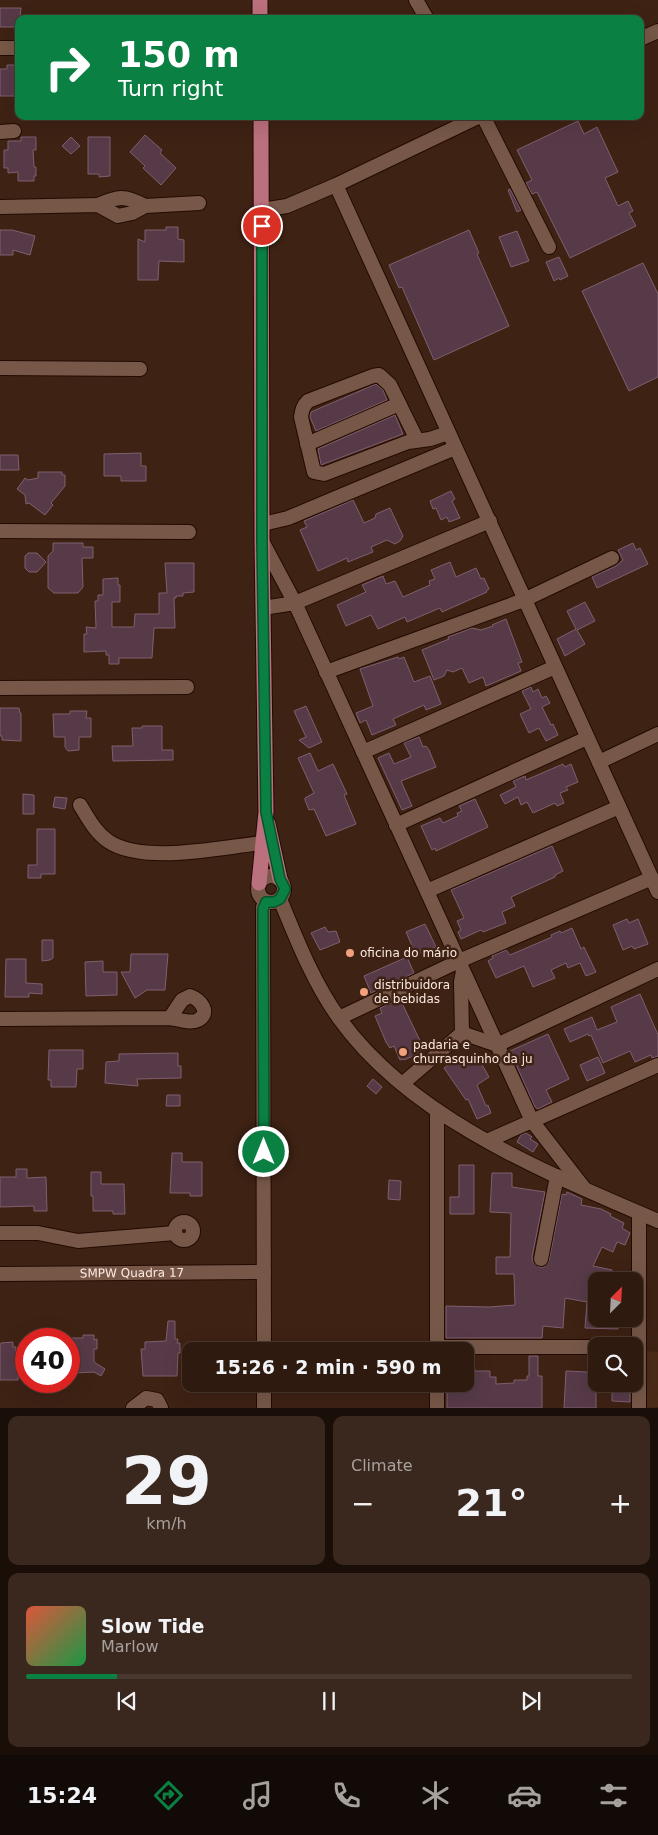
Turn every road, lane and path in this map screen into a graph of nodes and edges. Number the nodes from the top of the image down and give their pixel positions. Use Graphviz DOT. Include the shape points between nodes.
graph roads {
  1 [pos="260,0"];
  2 [pos="416,0"];
  3 [pos="260,15"];
  4 [pos="425,15"];
  5 [pos="658,31"];
  6 [pos="644,37"];
  7 [pos="0,48"];
  8 [pos="15,48"];
  9 [pos="261,120"];
  10 [pos="474,120"];
  11 [pos="484,120"];
  12 [pos="336,185"];
  13 [pos="199,203"];
  14 [pos="0,207"];
  15 [pos="262,210"];
  16 [pos="549,247"];
  17 [pos="0,368"];
  18 [pos="140,369"];
  19 [pos="399,404"];
  20 [pos="448,433"];
  21 [pos="417,440"];
  22 [pos="307,444"];
  23 [pos="455,448"];
  24 [pos="490,521"];
  25 [pos="263,524"];
  26 [pos="0,531"];
  27 [pos="189,532"];
  28 [pos="262,541"];
  29 [pos="612,558"];
  30 [pos="524,600"];
  31 [pos="295,603"];
  32 [pos="263,608"];
  33 [pos="555,667"];
  34 [pos="326,672"];
  35 [pos="187,687"];
  36 [pos="0,688"];
  37 [pos="658,734"];
  38 [pos="587,738"];
  39 [pos="363,752"];
  40 [pos="599,762"];
  41 [pos="80,805"];
  42 [pos="619,807"];
  43 [pos="266,812"];
  44 [pos="396,825"];
  45 [pos="262,843"];
  46 [pos="652,878"];
  47 [pos="280,879"];
  48 [pos="259,883"];
  49 [pos="427,891"];
  50 [pos="658,892"];
  51 [pos="273,900"];
  52 [pos="461,966"];
  53 [pos="658,968"];
  54 [pos="170,1018"];
  55 [pos="338,1018"];
  56 [pos="0,1019"];
  57 [pos="462,1033"];
  58 [pos="497,1044"];
  59 [pos="658,1065"];
  60 [pos="402,1084"];
  61 [pos="437,1112"];
  62 [pos="532,1121"];
  63 [pos="487,1141"];
  64 [pos="557,1176"];
  65 [pos="584,1188"];
  66 [pos="639,1213"];
  67 [pos="658,1221"];
  68 [pos="0,1233"];
  69 [pos="175,1233"];
  70 [pos="541,1259"];
  71 [pos="264,1272"];
  72 [pos="0,1274"];
  73 [pos="637,1337"];
  74 [pos="264,1342"];
  75 [pos="438,1342"];
  76 [pos="588,1347"];
  77 [pos="474,1349"];
  78 [pos="264,1392"];
  79 [pos="437,1392"];
  80 [pos="638,1392"];
  81 [pos="133,1408"];
  82 [pos="160,1408"];
  83 [pos="264,1408"];
  84 [pos="437,1408"];
  85 [pos="639,1408"];
  1 -- 3 [label="main road"];
  2 -- 4 [label="street"];
  5 -- 6 [label="street"];
  7 -- 8 [label="street"];
  9 -- 15 [label="main road"];
  10 -- 12 [label="street"];
  11 -- 16 [label="street"];
  12 -- 15 [label="street" via="286,206"];
  12 -- 20 [label="street"];
  13 -- 14 [label="street" via="146,206 118,216 98,205"];
  15 -- 25 [label="main road"];
  17 -- 18 [label="street"];
  19 -- 21 [label="street"];
  19 -- 22 [label="street"];
  19 -- 22 [label="street" via="390,385 379,375 308,401 301,417"];
  20 -- 21 [label="street"];
  20 -- 23 [label="street"];
  21 -- 22 [label="street" via="324,474 314,472"];
  23 -- 24 [label="street"];
  23 -- 25 [label="street" via="288,518"];
  24 -- 30 [label="street"];
  24 -- 31 [label="street"];
  25 -- 28 [label="main road"];
  26 -- 27 [label="street"];
  28 -- 31 [label="street"];
  28 -- 32 [label="main road"];
  29 -- 30 [label="street"];
  30 -- 33 [label="street"];
  30 -- 34 [label="street"];
  31 -- 32 [label="street"];
  31 -- 34 [label="street"];
  32 -- 43 [label="main road"];
  33 -- 38 [label="street"];
  33 -- 39 [label="street"];
  34 -- 39 [label="street"];
  35 -- 36 [label="street"];
  37 -- 40 [label="street"];
  38 -- 40 [label="street"];
  38 -- 44 [label="street"];
  39 -- 44 [label="street"];
  40 -- 42 [label="street"];
  41 -- 45 [label="street" via="102,836 129,850 187,853"];
  42 -- 46 [label="street"];
  42 -- 49 [label="street"];
  43 -- 45 [label="main road"];
  43 -- 47 [label="main road"];
  44 -- 49 [label="street"];
  45 -- 48 [label="main road"];
  46 -- 50 [label="street"];
  46 -- 52 [label="street"];
  47 -- 48 [label="street" via="270,876"];
  47 -- 51 [label="street" via="285,889"];
  48 -- 51 [label="street" via="259,896"];
  49 -- 52 [label="street"];
  51 -- 55 [label="street"];
  51 -- 71 [label="street" via="264,906 263,913"];
  52 -- 55 [label="street"];
  52 -- 57 [label="street"];
  52 -- 58 [label="street"];
  53 -- 58 [label="street"];
  54 -- 56 [label="street"];
  55 -- 60 [label="street"];
  57 -- 58 [label="street"];
  57 -- 60 [label="street"];
  58 -- 62 [label="street"];
  59 -- 62 [label="street"];
  60 -- 61 [label="street"];
  61 -- 63 [label="street"];
  61 -- 75 [label="street"];
  62 -- 63 [label="street"];
  62 -- 65 [label="street"];
  63 -- 64 [label="street"];
  64 -- 65 [label="street"];
  64 -- 70 [label="street"];
  65 -- 66 [label="street"];
  66 -- 67 [label="street"];
  66 -- 73 [label="street"];
  68 -- 69 [label="street" via="38,1233 78,1241"];
  71 -- 72 [label="street, SMPW Quadra 17"];
  71 -- 74 [label="street"];
  76 -- 77 [label="street"];
  78 -- 83 [label="street"];
  79 -- 84 [label="street"];
  80 -- 85 [label="street"];
  81 -- 82 [label="street" via="146,1398 157,1400"];
}
